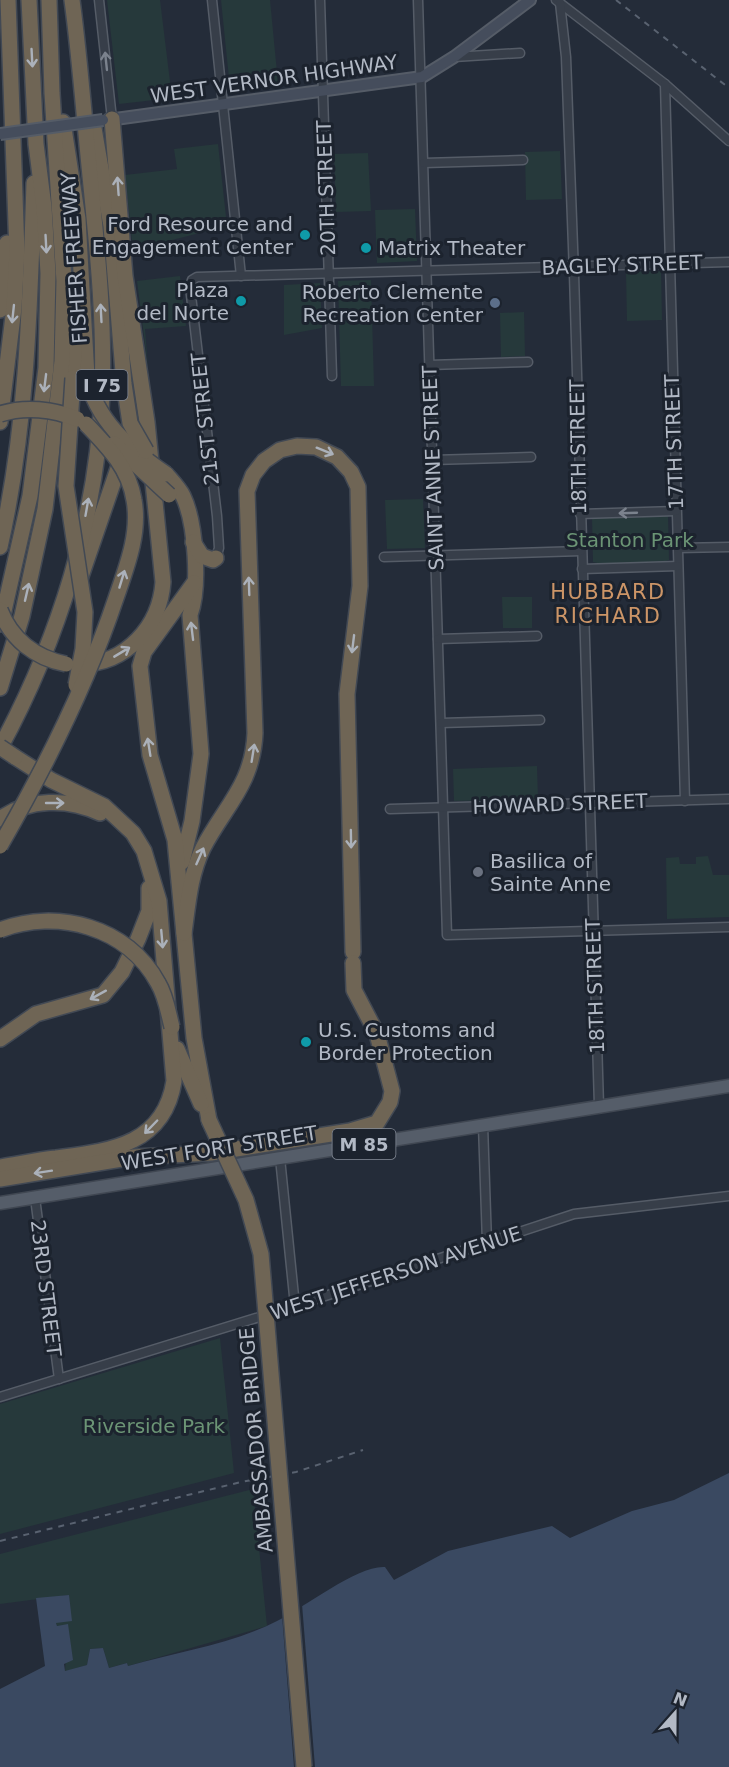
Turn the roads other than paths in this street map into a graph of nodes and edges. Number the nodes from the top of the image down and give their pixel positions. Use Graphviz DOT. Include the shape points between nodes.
graph roads {
  1 [pos="8,0"];
  2 [pos="29,0"];
  3 [pos="49,0"];
  4 [pos="72,0"];
  5 [pos="99,0"];
  6 [pos="212,0"];
  7 [pos="320,0"];
  8 [pos="418,0"];
  9 [pos="530,0"];
  10 [pos="558,2"];
  11 [pos="51,23"];
  12 [pos="520,54"];
  13 [pos="454,57"];
  14 [pos="81,63"];
  15 [pos="422,77"];
  16 [pos="665,84"];
  17 [pos="323,90"];
  18 [pos="222,104"];
  19 [pos="107,120"];
  20 [pos="0,134"];
  21 [pos="729,141"];
  22 [pos="36,144"];
  23 [pos="13,150"];
  24 [pos="523,160"];
  25 [pos="424,164"];
  26 [pos="729,262"];
  27 [pos="669,263"];
  28 [pos="573,266"];
  29 [pos="426,270"];
  30 [pos="328,273"];
  31 [pos="241,276"];
  32 [pos="192,280"];
  33 [pos="0,310"];
  34 [pos="528,362"];
  35 [pos="429,365"];
  36 [pos="138,369"];
  37 [pos="332,376"];
  38 [pos="80,377"];
  39 [pos="0,414"];
  40 [pos="0,422"];
  41 [pos="86,424"];
  42 [pos="531,457"];
  43 [pos="17,460"];
  44 [pos="432,460"];
  45 [pos="166,475"];
  46 [pos="0,510"];
  47 [pos="676,512"];
  48 [pos="580,514"];
  49 [pos="192,536"];
  50 [pos="0,547"];
  51 [pos="729,547"];
  52 [pos="678,548"];
  53 [pos="581,551"];
  54 [pos="435,555"];
  55 [pos="384,557"];
  56 [pos="216,558"];
  57 [pos="678,567"];
  58 [pos="582,569"];
  59 [pos="195,579"];
  60 [pos="0,610"];
  61 [pos="0,627"];
  62 [pos="537,636"];
  63 [pos="438,639"];
  64 [pos="0,688"];
  65 [pos="540,720"];
  66 [pos="441,723"];
  67 [pos="12,726"];
  68 [pos="62,731"];
  69 [pos="0,747"];
  70 [pos="729,799"];
  71 [pos="685,801"];
  72 [pos="589,803"];
  73 [pos="443,808"];
  74 [pos="390,809"];
  75 [pos="0,819"];
  76 [pos="124,824"];
  77 [pos="0,846"];
  78 [pos="149,861"];
  79 [pos="180,886"];
  80 [pos="729,927"];
  81 [pos="0,930"];
  82 [pos="593,931"];
  83 [pos="184,933"];
  84 [pos="0,939"];
  85 [pos="172,1027"];
  86 [pos="0,1039"];
  87 [pos="729,1086"];
  88 [pos="599,1106"];
  89 [pos="209,1120"];
  90 [pos="483,1125"];
  91 [pos="280,1158"];
  92 [pos="0,1167"];
  93 [pos="0,1179"];
  94 [pos="729,1196"];
  95 [pos="35,1198"];
  96 [pos="0,1203"];
  97 [pos="487,1243"];
  98 [pos="295,1306"];
  99 [pos="59,1379"];
  100 [pos="0,1397"];
  101 [pos="304,1767"];
  1 -- 23 [label="highway"];
  2 -- 22 [label="highway, FISHER FREEWAY, one-way"];
  3 -- 11 [label="highway"];
  4 -- 14 [label="highway, FISHER FREEWAY / I 75"];
  19 -- 5 [label="street, one-way"];
  6 -- 18 [label="street"];
  7 -- 17 [label="street, 20TH STREET"];
  8 -- 15 [label="street, SAINT ANNE STREET"];
  9 -- 13 [label="street, WEST VERNOR HIGHWAY"];
  10 -- 16 [label="street"];
  10 -- 28 [label="street, 18TH STREET" via="566,57"];
  11 -- 38 [label="highway" via="81,254"];
  64 -- 11 [label="highway, one-way" via="22,616 45,509 62,361 64,281"];
  12 -- 13 [label="street"];
  13 -- 15 [label="street, WEST VERNOR HIGHWAY"];
  14 -- 45 [label="highway, bridge" via="111,226 124,384 133,430"];
  67 -- 14 [label="highway, FISHER FREEWAY / I 75, one-way" via="64,599 84,525 102,395 101,308"];
  15 -- 17 [label="street, WEST VERNOR HIGHWAY"];
  15 -- 25 [label="street, SAINT ANNE STREET"];
  16 -- 21 [label="street"];
  16 -- 27 [label="street, 17TH STREET"];
  17 -- 18 [label="street, WEST VERNOR HIGHWAY"];
  17 -- 30 [label="street, 20TH STREET"];
  18 -- 19 [label="street, WEST VERNOR HIGHWAY"];
  18 -- 31 [label="street"];
  19 -- 20 [label="street, WEST VERNOR HIGHWAY, bridge"];
  36 -- 19 [label="highway, one-way"];
  22 -- 43 [label="highway" via="28,331"];
  22 -- 61 [label="highway, FISHER FREEWAY, one-way" via="48,273 46,368 30,496"];
  23 -- 33 [label="highway"];
  23 -- 40 [label="highway, one-way" via="17,252"];
  24 -- 25 [label="street"];
  25 -- 29 [label="street, SAINT ANNE STREET"];
  26 -- 27 [label="street, BAGLEY STREET"];
  27 -- 28 [label="street, BAGLEY STREET"];
  27 -- 47 [label="street, 17TH STREET"];
  28 -- 29 [label="street, BAGLEY STREET"];
  28 -- 48 [label="street, 18TH STREET"];
  29 -- 30 [label="street, BAGLEY STREET"];
  29 -- 35 [label="street, SAINT ANNE STREET"];
  30 -- 31 [label="street, BAGLEY STREET"];
  30 -- 37 [label="street, 20TH STREET"];
  31 -- 32 [label="street, BAGLEY STREET"];
  32 -- 56 [label="street, 21ST STREET" via="217,516"];
  34 -- 35 [label="street"];
  35 -- 44 [label="street, SAINT ANNE STREET"];
  60 -- 36 [label="highway, one-way, bridge" via="23,644 66,664 97,663 125,651 147,630 160,602 163,572"];
  36 -- 67 [label="highway" via="131,428 99,529 40,684"];
  38 -- 45 [label="highway, bridge" via="106,421"];
  38 -- 68 [label="highway, bridge" via="66,486 86,612 79,673"];
  39 -- 41 [label="highway, bridge" via="39,410 66,414"];
  41 -- 59 [label="highway, bridge" via="114,444 169,495 180,518 187,574"];
  68 -- 41 [label="highway, one-way, bridge" via="109,621 136,522 127,474"];
  42 -- 44 [label="street"];
  43 -- 46 [label="highway"];
  43 -- 50 [label="highway"];
  44 -- 54 [label="street, SAINT ANNE STREET"];
  45 -- 49 [label="highway" via="184,497"];
  47 -- 48 [label="street, one-way"];
  47 -- 52 [label="street, 17TH STREET"];
  48 -- 53 [label="street, 18TH STREET"];
  49 -- 56 [label="highway" via="198,553"];
  49 -- 59 [label="highway"];
  51 -- 52 [label="street"];
  52 -- 57 [label="street, 17TH STREET"];
  53 -- 54 [label="street"];
  53 -- 58 [label="street, 18TH STREET"];
  54 -- 55 [label="street"];
  54 -- 63 [label="street, SAINT ANNE STREET"];
  56 -- 59 [label="highway"];
  57 -- 58 [label="street"];
  57 -- 71 [label="street, 17TH STREET"];
  58 -- 72 [label="street, 18TH STREET"];
  79 -- 59 [label="highway, one-way" via="201,746 190,616 195,603"];
  79 -- 59 [label="highway, one-way" via="175,840 150,755 140,663"];
  62 -- 63 [label="street"];
  63 -- 66 [label="street, SAINT ANNE STREET"];
  65 -- 66 [label="street"];
  66 -- 73 [label="street, SAINT ANNE STREET"];
  67 -- 69 [label="highway, FISHER FREEWAY / I 75"];
  68 -- 77 [label="highway, bridge"];
  69 -- 76 [label="highway, bridge" via="51,780 104,806"];
  70 -- 71 [label="street, HOWARD STREET"];
  71 -- 72 [label="street, HOWARD STREET"];
  72 -- 73 [label="street, HOWARD STREET"];
  72 -- 82 [label="street, 18TH STREET"];
  73 -- 74 [label="street, HOWARD STREET"];
  73 -- 82 [label="street, SAINT ANNE STREET" via="447,935"];
  75 -- 76 [label="highway, one-way" via="23,807 62,802 84,806"];
  76 -- 78 [label="highway"];
  78 -- 86 [label="highway, one-way" via="149,911 122,972 103,994 36,1014"];
  78 -- 92 [label="highway, one-way" via="159,901 174,1069 167,1105 147,1131 116,1149"];
  79 -- 83 [label="highway"];
  80 -- 82 [label="street"];
  81 -- 85 [label="highway, bridge" via="52,920 111,936 139,957 154,975"];
  82 -- 88 [label="street, 18TH STREET"];
  83 -- 89 [label="highway" via="194,1038"];
  83 -- 93 [label="highway, one-way" via="196,866 245,781 255,743 247,491 253,475 271,455 297,446 316,447 345,464 355,479 359,496 360,586 347,694 354,990 377,1034 392,1095 377,1122 350,1131 211,1153 134,1157"];
  84 -- 85 [label="highway, bridge" via="52,928 103,941 139,968 156,992"];
  85 -- 89 [label="highway" via="181,1059"];
  87 -- 88 [label="main road, WEST FORT STREET / M 85"];
  88 -- 90 [label="main road, WEST FORT STREET / M 85"];
  89 -- 101 [label="highway, AMBASSADOR BRIDGE, bridge" via="246,1200 261,1254"];
  90 -- 91 [label="main road, WEST FORT STREET / M 85"];
  90 -- 97 [label="street"];
  91 -- 95 [label="main road, WEST FORT STREET / M 85"];
  91 -- 98 [label="street"];
  94 -- 97 [label="street, WEST JEFFERSON AVENUE" via="574,1214"];
  95 -- 96 [label="main road, WEST FORT STREET / M 85"];
  95 -- 99 [label="street, 23RD STREET"];
  97 -- 98 [label="street, WEST JEFFERSON AVENUE"];
  98 -- 99 [label="street, WEST JEFFERSON AVENUE"];
  99 -- 100 [label="street, WEST JEFFERSON AVENUE"];
}
